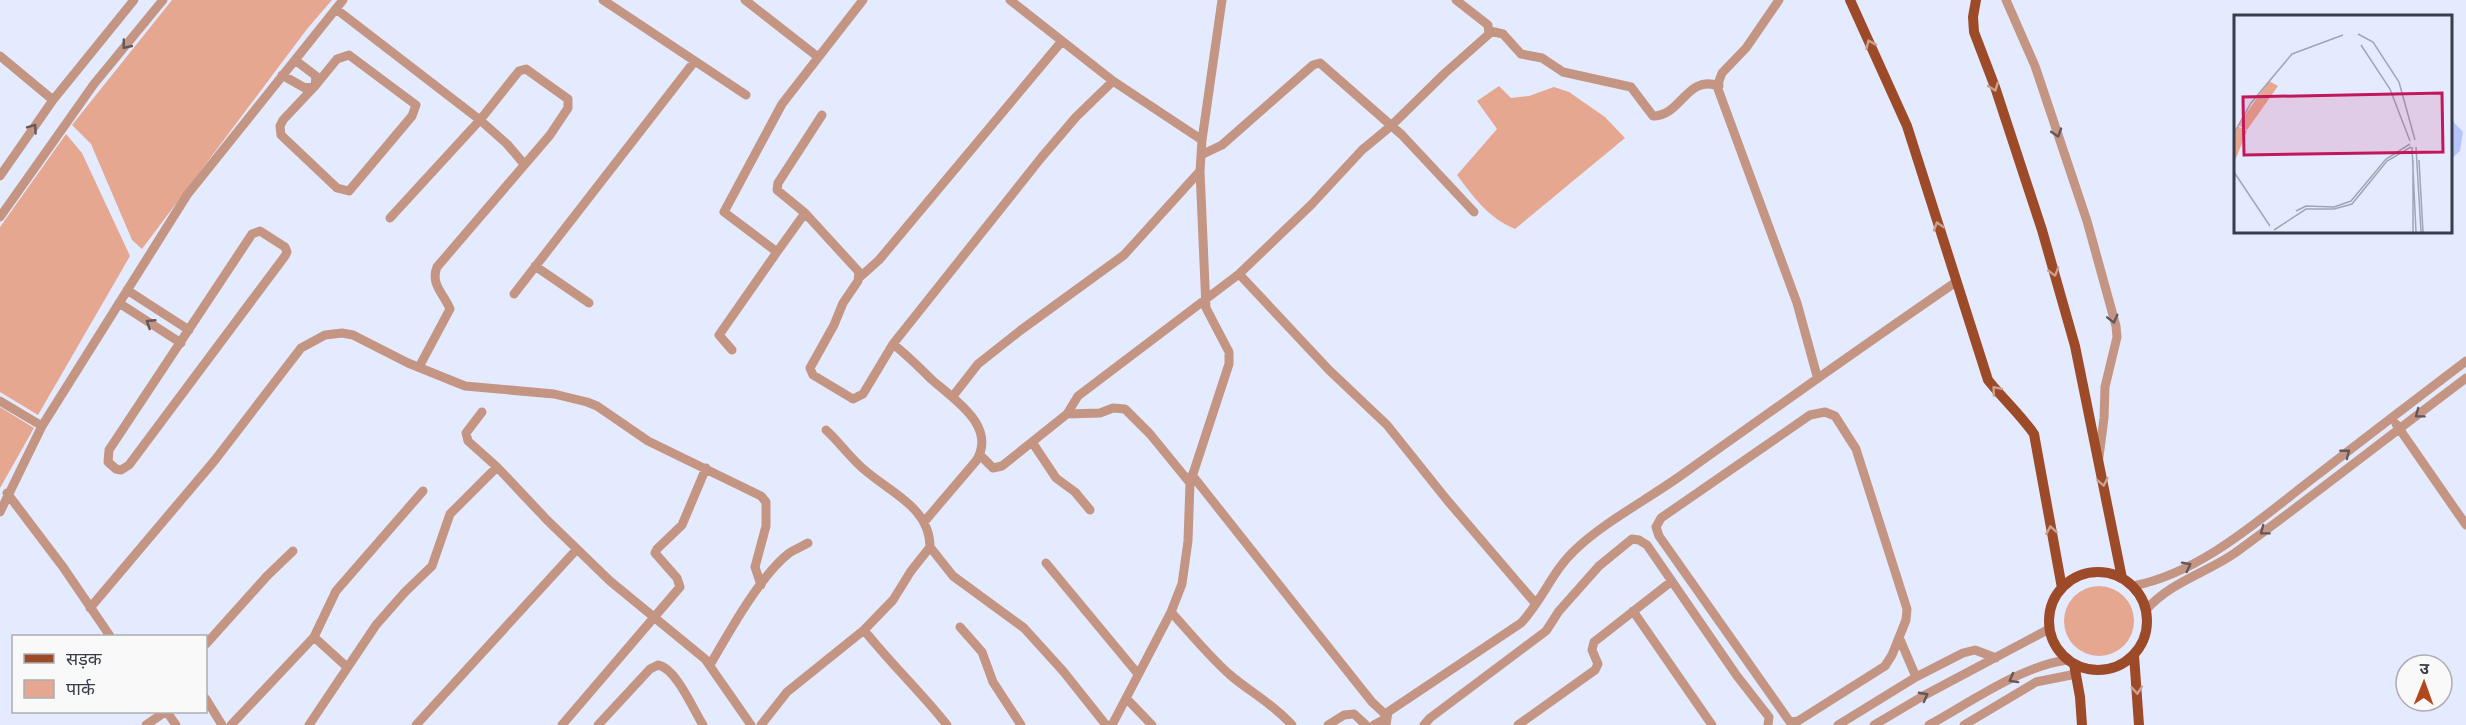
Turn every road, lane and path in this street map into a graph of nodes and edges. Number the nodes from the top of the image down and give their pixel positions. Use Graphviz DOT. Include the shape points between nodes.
graph roads {
  1 [pos="163,0"];
  2 [pos="343,0"];
  3 [pos="603,0"];
  4 [pos="745,0"];
  5 [pos="863,0"];
  6 [pos="1010,0"];
  7 [pos="1222,0"];
  8 [pos="1456,0"];
  9 [pos="1779,0"];
  10 [pos="1850,0"];
  11 [pos="1976,0"];
  12 [pos="2006,0"];
  13 [pos="130,1"];
  14 [pos="336,9"];
  15 [pos="1490,31"];
  16 [pos="1062,40"];
  17 [pos="0,56"];
  18 [pos="818,57"];
  19 [pos="295,60"];
  20 [pos="694,63"];
  21 [pos="282,75"];
  22 [pos="1113,81"];
  23 [pos="315,86"];
  24 [pos="1719,86"];
  25 [pos="746,95"];
  26 [pos="53,100"];
  27 [pos="822,115"];
  28 [pos="480,120"];
  29 [pos="1391,126"];
  30 [pos="1202,140"];
  31 [pos="1201,155"];
  32 [pos="524,164"];
  33 [pos="1200,171"];
  34 [pos="0,176"];
  35 [pos="1474,212"];
  36 [pos="805,213"];
  37 [pos="0,217"];
  38 [pos="390,218"];
  39 [pos="777,252"];
  40 [pos="535,266"];
  41 [pos="1239,274"];
  42 [pos="860,277"];
  43 [pos="1956,282"];
  44 [pos="127,290"];
  45 [pos="514,294"];
  46 [pos="1205,300"];
  47 [pos="119,303"];
  48 [pos="589,303"];
  49 [pos="189,330"];
  50 [pos="181,343"];
  51 [pos="893,344"];
  52 [pos="732,350"];
  53 [pos="2466,361"];
  54 [pos="419,368"];
  55 [pos="1817,376"];
  56 [pos="2466,378"];
  57 [pos="953,396"];
  58 [pos="0,401"];
  59 [pos="483,412"];
  60 [pos="1067,414"];
  61 [pos="2390,420"];
  62 [pos="42,426"];
  63 [pos="2401,428"];
  64 [pos="826,430"];
  65 [pos="1032,442"];
  66 [pos="980,455"];
  67 [pos="2099,458"];
  68 [pos="496,467"];
  69 [pos="706,468"];
  70 [pos="1191,479"];
  71 [pos="423,491"];
  72 [pos="7,493"];
  73 [pos="1090,510"];
  74 [pos="0,512"];
  75 [pos="924,522"];
  76 [pos="2466,525"];
  77 [pos="808,543"];
  78 [pos="930,547"];
  79 [pos="577,549"];
  80 [pos="293,551"];
  81 [pos="1046,563"];
  82 [pos="2122,578"];
  83 [pos="1672,581"];
  84 [pos="761,585"];
  85 [pos="2133,586"];
  86 [pos="2062,588"];
  87 [pos="1536,604"];
  88 [pos="90,608"];
  89 [pos="2146,610"];
  90 [pos="1633,611"];
  91 [pos="1171,612"];
  92 [pos="654,616"];
  93 [pos="960,627"];
  94 [pos="2049,629"];
  95 [pos="864,630"];
  96 [pos="109,635"];
  97 [pos="314,637"];
  98 [pos="1899,637"];
  99 [pos="207,643"];
  100 [pos="2134,655"];
  101 [pos="1996,658"];
  102 [pos="710,665"];
  103 [pos="2072,666"];
  104 [pos="347,667"];
  105 [pos="1138,674"];
  106 [pos="1916,677"];
  107 [pos="1126,698"];
  108 [pos="207,701"];
  109 [pos="163,713"];
  110 [pos="168,713"];
  111 [pos="1386,719"];
  112 [pos="146,725"];
  113 [pos="177,725"];
  114 [pos="222,725"];
  115 [pos="231,725"];
  116 [pos="309,725"];
  117 [pos="417,725"];
  118 [pos="562,725"];
  119 [pos="598,725"];
  120 [pos="703,725"];
  121 [pos="751,725"];
  122 [pos="761,725"];
  123 [pos="947,725"];
  124 [pos="1021,725"];
  125 [pos="1106,725"];
  126 [pos="1112,725"];
  127 [pos="1152,725"];
  128 [pos="1292,725"];
  129 [pos="1328,725"];
  130 [pos="1366,725"];
  131 [pos="1374,725"];
  132 [pos="1424,725"];
  133 [pos="1518,725"];
  134 [pos="1712,725"];
  135 [pos="1768,725"];
  136 [pos="1838,725"];
  137 [pos="1874,725"];
  138 [pos="1929,725"];
  139 [pos="1964,725"];
  140 [pos="2082,725"];
  141 [pos="2139,725"];
  1 -- 37 [label="street, one-way" via="94,84"];
  2 -- 14 [label="street"];
  3 -- 20 [label="street"];
  4 -- 18 [label="street"];
  5 -- 18 [label="street"];
  6 -- 16 [label="street"];
  7 -- 30 [label="street"];
  8 -- 15 [label="street" via="1488,25"];
  9 -- 24 [label="street" via="1746,48 1722,73"];
  43 -- 10 [label="main road, one-way" via="1906,126"];
  11 -- 67 [label="main road, one-way" via="1974,32 2042,230 2075,346"];
  12 -- 67 [label="street, one-way" via="2039,78 2116,326 2105,387"];
  13 -- 26 [label="street"];
  14 -- 19 [label="street"];
  14 -- 28 [label="street"];
  15 -- 24 [label="street" via="1503,34 1521,54 1542,58 1563,72 1631,87 1653,116 1674,107 1698,85 1709,82"];
  15 -- 29 [label="street"];
  16 -- 22 [label="street"];
  16 -- 42 [label="street" via="879,260"];
  17 -- 26 [label="street"];
  18 -- 39 [label="street" via="782,104 724,212"];
  19 -- 21 [label="street"];
  19 -- 23 [label="street" via="316,76"];
  20 -- 25 [label="street"];
  20 -- 40 [label="street"];
  21 -- 23 [label="street" via="305,88"];
  21 -- 44 [label="street" via="186,195"];
  22 -- 30 [label="street"];
  22 -- 51 [label="street" via="1041,158"];
  23 -- 23 [label="street" via="336,59 349,55 416,105 412,116 349,191 338,188 281,135 283,120"];
  24 -- 55 [label="street" via="1797,303"];
  34 -- 26 [label="street, one-way"];
  27 -- 36 [label="street" via="777,187 779,193"];
  28 -- 32 [label="street"];
  28 -- 32 [label="street" via="522,69 565,96 569,103 563,118"];
  28 -- 38 [label="street"];
  29 -- 31 [label="street" via="1324,65 1316,63 1222,145"];
  29 -- 35 [label="street"];
  29 -- 41 [label="street" via="1362,150"];
  30 -- 31 [label="street"];
  31 -- 33 [label="street"];
  32 -- 54 [label="street" via="437,267 437,287 450,309"];
  33 -- 46 [label="street"];
  33 -- 57 [label="street" via="1124,255 978,364"];
  36 -- 39 [label="street"];
  36 -- 42 [label="street"];
  39 -- 52 [label="street" via="719,335"];
  40 -- 45 [label="street"];
  40 -- 48 [label="street"];
  41 -- 46 [label="street"];
  41 -- 87 [label="street" via="1387,425"];
  42 -- 51 [label="street" via="810,372 841,393 857,398"];
  43 -- 55 [label="street"];
  86 -- 43 [label="main road, one-way" via="2034,435 1988,380"];
  44 -- 47 [label="street"];
  44 -- 49 [label="street"];
  46 -- 60 [label="street" via="1078,396"];
  46 -- 70 [label="street" via="1229,358"];
  50 -- 47 [label="street, one-way"];
  47 -- 62 [label="street"];
  49 -- 50 [label="street"];
  49 -- 50 [label="street" via="254,232 260,231 285,247 285,256 195,379 129,465 116,470 108,462 109,450"];
  51 -- 57 [label="street"];
  53 -- 61 [label="street"];
  54 -- 69 [label="street" via="465,386 555,394 586,402 648,441"];
  54 -- 88 [label="street" via="342,333 325,335 301,348 215,460"];
  55 -- 87 [label="street" via="1576,548"];
  56 -- 63 [label="street, one-way"];
  57 -- 66 [label="street" via="971,415 981,434"];
  58 -- 62 [label="street"];
  59 -- 68 [label="street" via="466,436"];
  60 -- 65 [label="street"];
  60 -- 70 [label="street" via="1125,409"];
  61 -- 63 [label="street"];
  85 -- 61 [label="street, one-way" via="2156,582 2242,533"];
  62 -- 72 [label="street"];
  63 -- 76 [label="street"];
  63 -- 89 [label="street, one-way" via="2232,555 2168,591"];
  64 -- 75 [label="street" via="860,466 916,509"];
  65 -- 66 [label="street" via="997,468"];
  65 -- 73 [label="street" via="1056,478"];
  66 -- 75 [label="street"];
  67 -- 82 [label="main road, one-way"];
  68 -- 79 [label="street"];
  68 -- 104 [label="street" via="454,508 432,566 376,625"];
  69 -- 84 [label="street" via="766,502 766,526 755,567"];
  69 -- 92 [label="street" via="682,525 656,551 680,587"];
  70 -- 91 [label="street" via="1184,578"];
  70 -- 111 [label="street"];
  71 -- 97 [label="street" via="336,591"];
  72 -- 74 [label="street"];
  72 -- 88 [label="street"];
  75 -- 78 [label="street"];
  77 -- 84 [label="street" via="789,553"];
  78 -- 95 [label="street" via="893,600"];
  78 -- 125 [label="street" via="958,581 1024,628"];
  79 -- 92 [label="street"];
  79 -- 117 [label="street"];
  80 -- 99 [label="street"];
  81 -- 105 [label="street"];
  82 -- 85 [label="main road"];
  82 -- 86 [label="main road" via="2099,572 2077,577"];
  83 -- 90 [label="street"];
  83 -- 132 [label="street" via="1647,545 1639,540 1627,542 1599,566 1546,631"];
  83 -- 135 [label="street" via="1769,717"];
  84 -- 102 [label="street"];
  85 -- 89 [label="main road"];
  86 -- 94 [label="main road" via="2053,601"];
  87 -- 111 [label="street" via="1521,623"];
  88 -- 96 [label="street"];
  89 -- 100 [label="main road" via="2146,633"];
  90 -- 133 [label="street" via="1594,642 1592,650 1598,664 1595,670"];
  90 -- 134 [label="street"];
  91 -- 105 [label="street"];
  91 -- 128 [label="street" via="1209,656"];
  92 -- 102 [label="street"];
  92 -- 118 [label="street"];
  93 -- 124 [label="street" via="982,652 993,682"];
  94 -- 101 [label="street"];
  94 -- 103 [label="main road" via="2053,642"];
  95 -- 122 [label="street" via="787,692"];
  95 -- 123 [label="street"];
  97 -- 104 [label="street"];
  97 -- 115 [label="street"];
  98 -- 98 [label="street" via="1907,609 1856,449 1831,412 1810,416 1658,522 1659,537 1790,722 1798,721 1885,666"];
  98 -- 106 [label="street"];
  100 -- 103 [label="main road" via="2115,668 2104,670"];
  100 -- 141 [label="main road, one-way"];
  101 -- 106 [label="street" via="1981,651 1969,651"];
  137 -- 101 [label="street, one-way"];
  102 -- 121 [label="street"];
  103 -- 138 [label="street, one-way" via="2051,662"];
  103 -- 139 [label="street" via="2036,682"];
  103 -- 140 [label="main road"];
  104 -- 116 [label="street"];
  105 -- 107 [label="street"];
  106 -- 136 [label="street"];
  107 -- 126 [label="street"];
  107 -- 127 [label="street"];
  108 -- 114 [label="street"];
  109 -- 112 [label="street"];
  110 -- 113 [label="street"];
  111 -- 131 [label="street"];
  119 -- 120 [label="street" via="658,665 677,680"];
  129 -- 130 [label="street" via="1349,713"];
}
